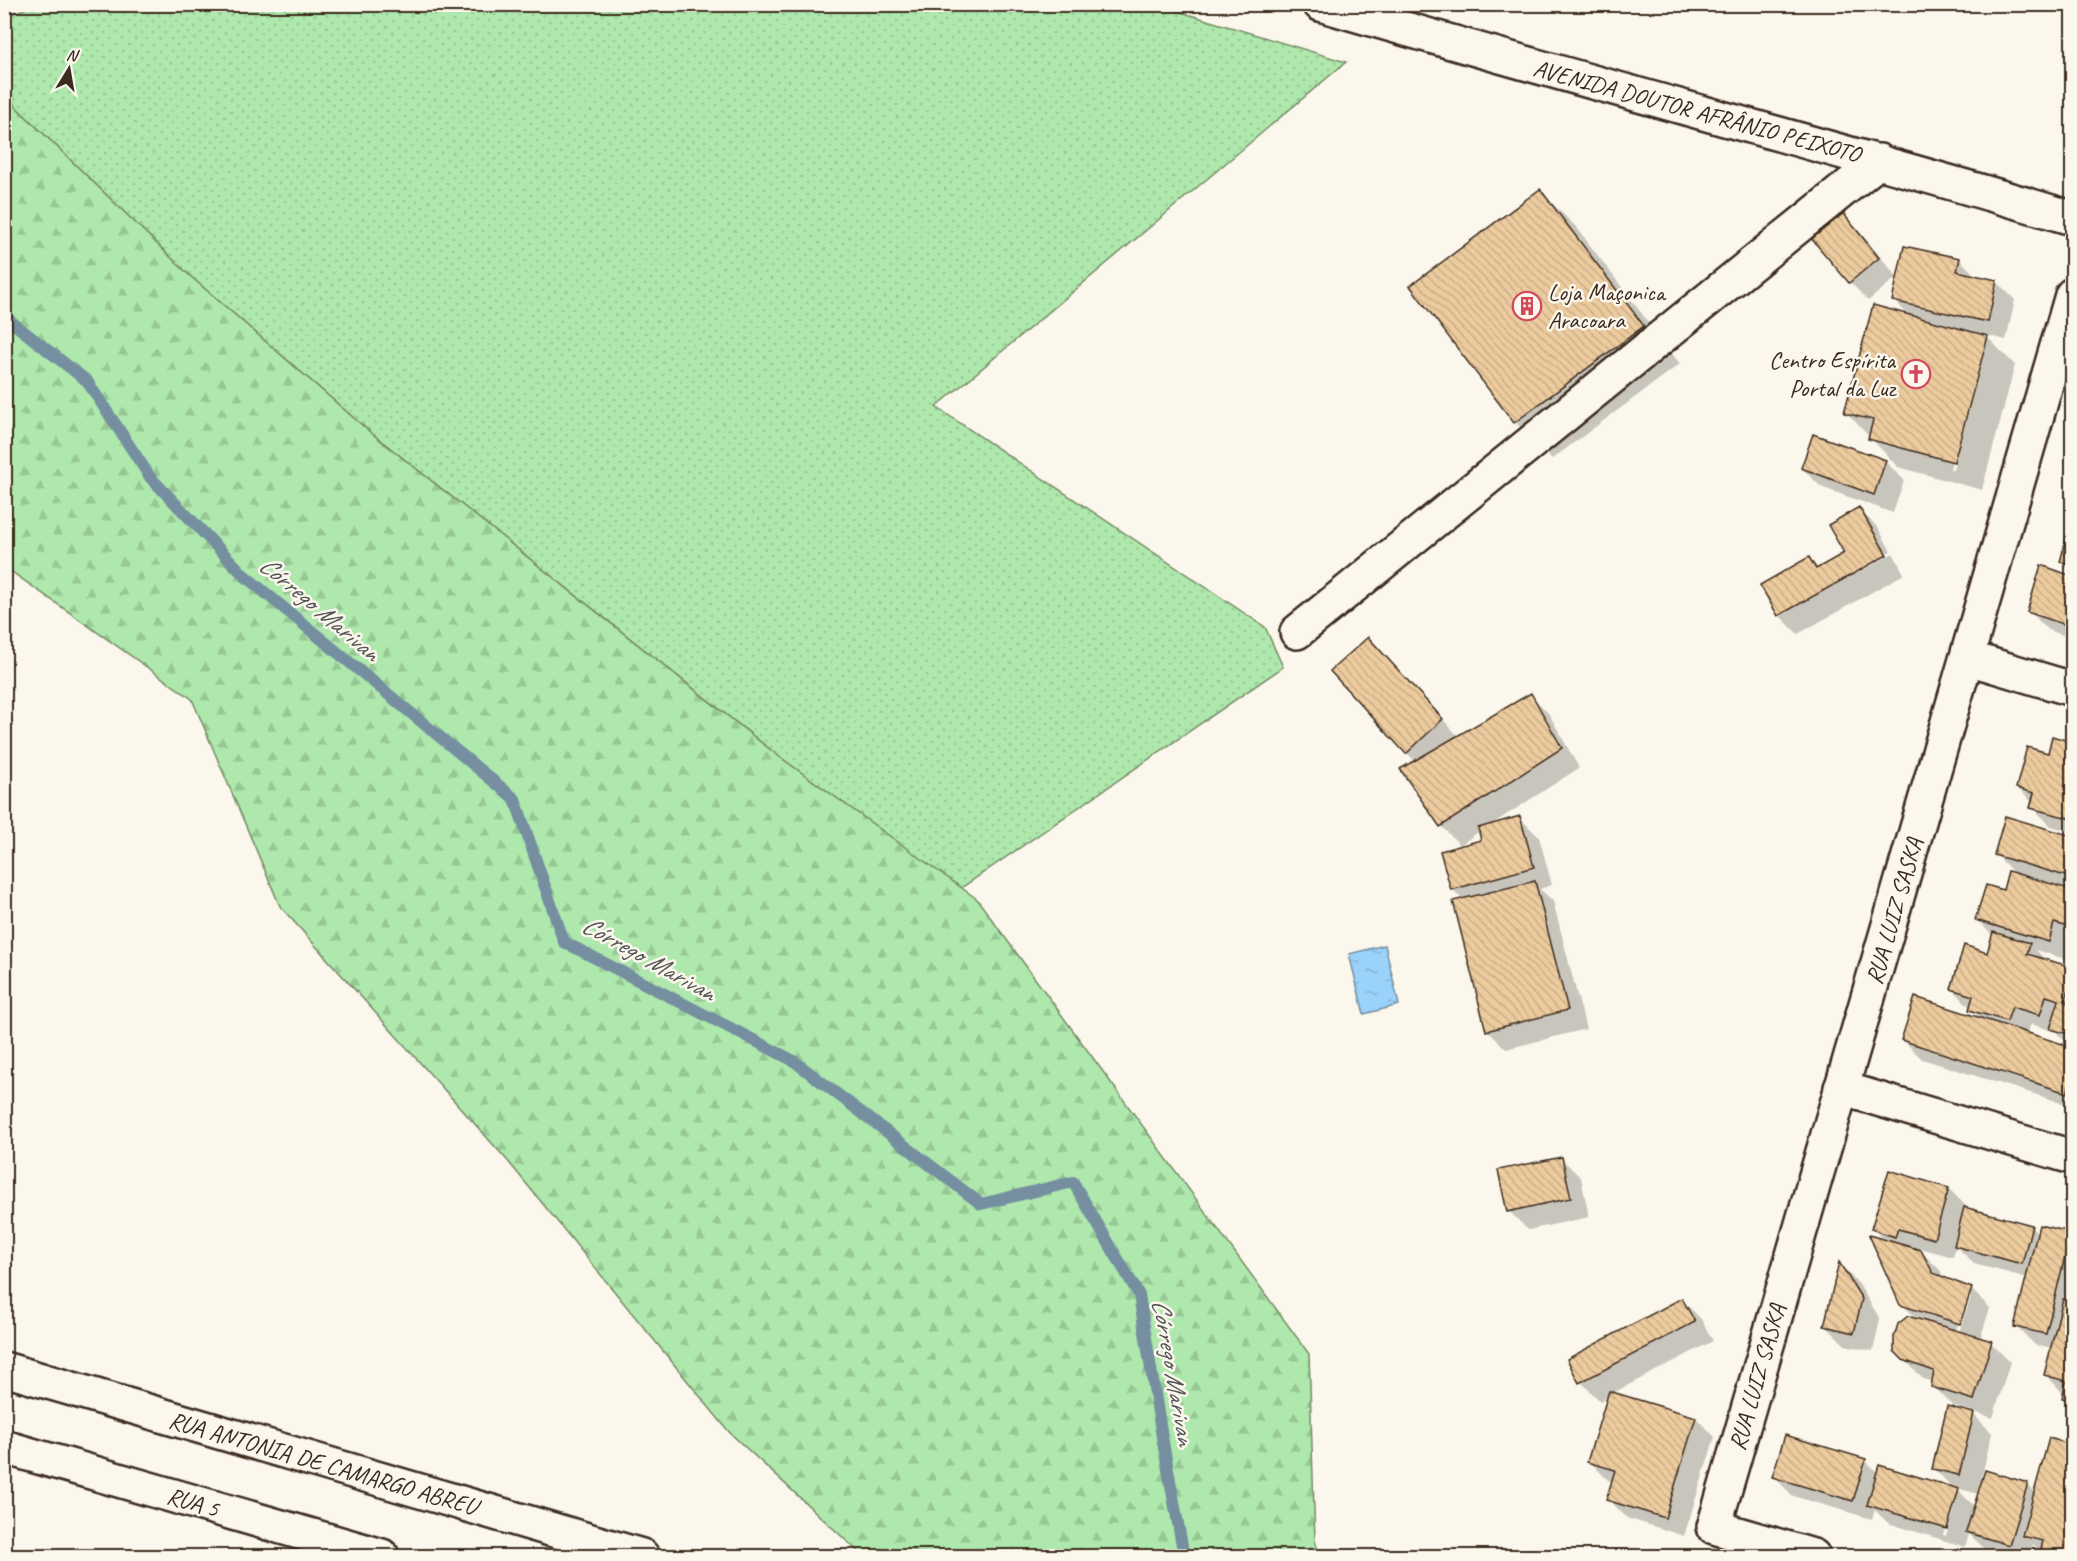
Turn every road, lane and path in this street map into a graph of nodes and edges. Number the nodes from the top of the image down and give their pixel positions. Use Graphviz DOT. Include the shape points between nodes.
graph roads {
  1 [pos="1320,4"];
  2 [pos="1879,161"];
  3 [pos="2073,218"];
  4 [pos="2073,295"];
  5 [pos="1297,632"];
  6 [pos="1968,658"];
  7 [pos="2073,689"];
  8 [pos="1841,1088"];
  9 [pos="2073,1157"];
  10 [pos="4,1369"];
  11 [pos="4,1447"];
  12 [pos="382,1557"];
  13 [pos="642,1557"];
  14 [pos="1813,1557"];
  1 -- 2 [label="street, AVENIDA DOUTOR AFRÂNIO PEIXOTO"];
  2 -- 3 [label="street, AVENIDA DOUTOR AFRÂNIO PEIXOTO"];
  2 -- 5 [label="street"];
  4 -- 6 [label="street, RUA LUIZ SASKA"];
  6 -- 7 [label="street"];
  6 -- 8 [label="street, RUA LUIZ SASKA"];
  8 -- 9 [label="street"];
  8 -- 14 [label="street, RUA LUIZ SASKA" via="1714,1527"];
  10 -- 13 [label="street, RUA ANTONIA DE CAMARGO ABREU"];
  11 -- 12 [label="street, RUA 5"];
}
